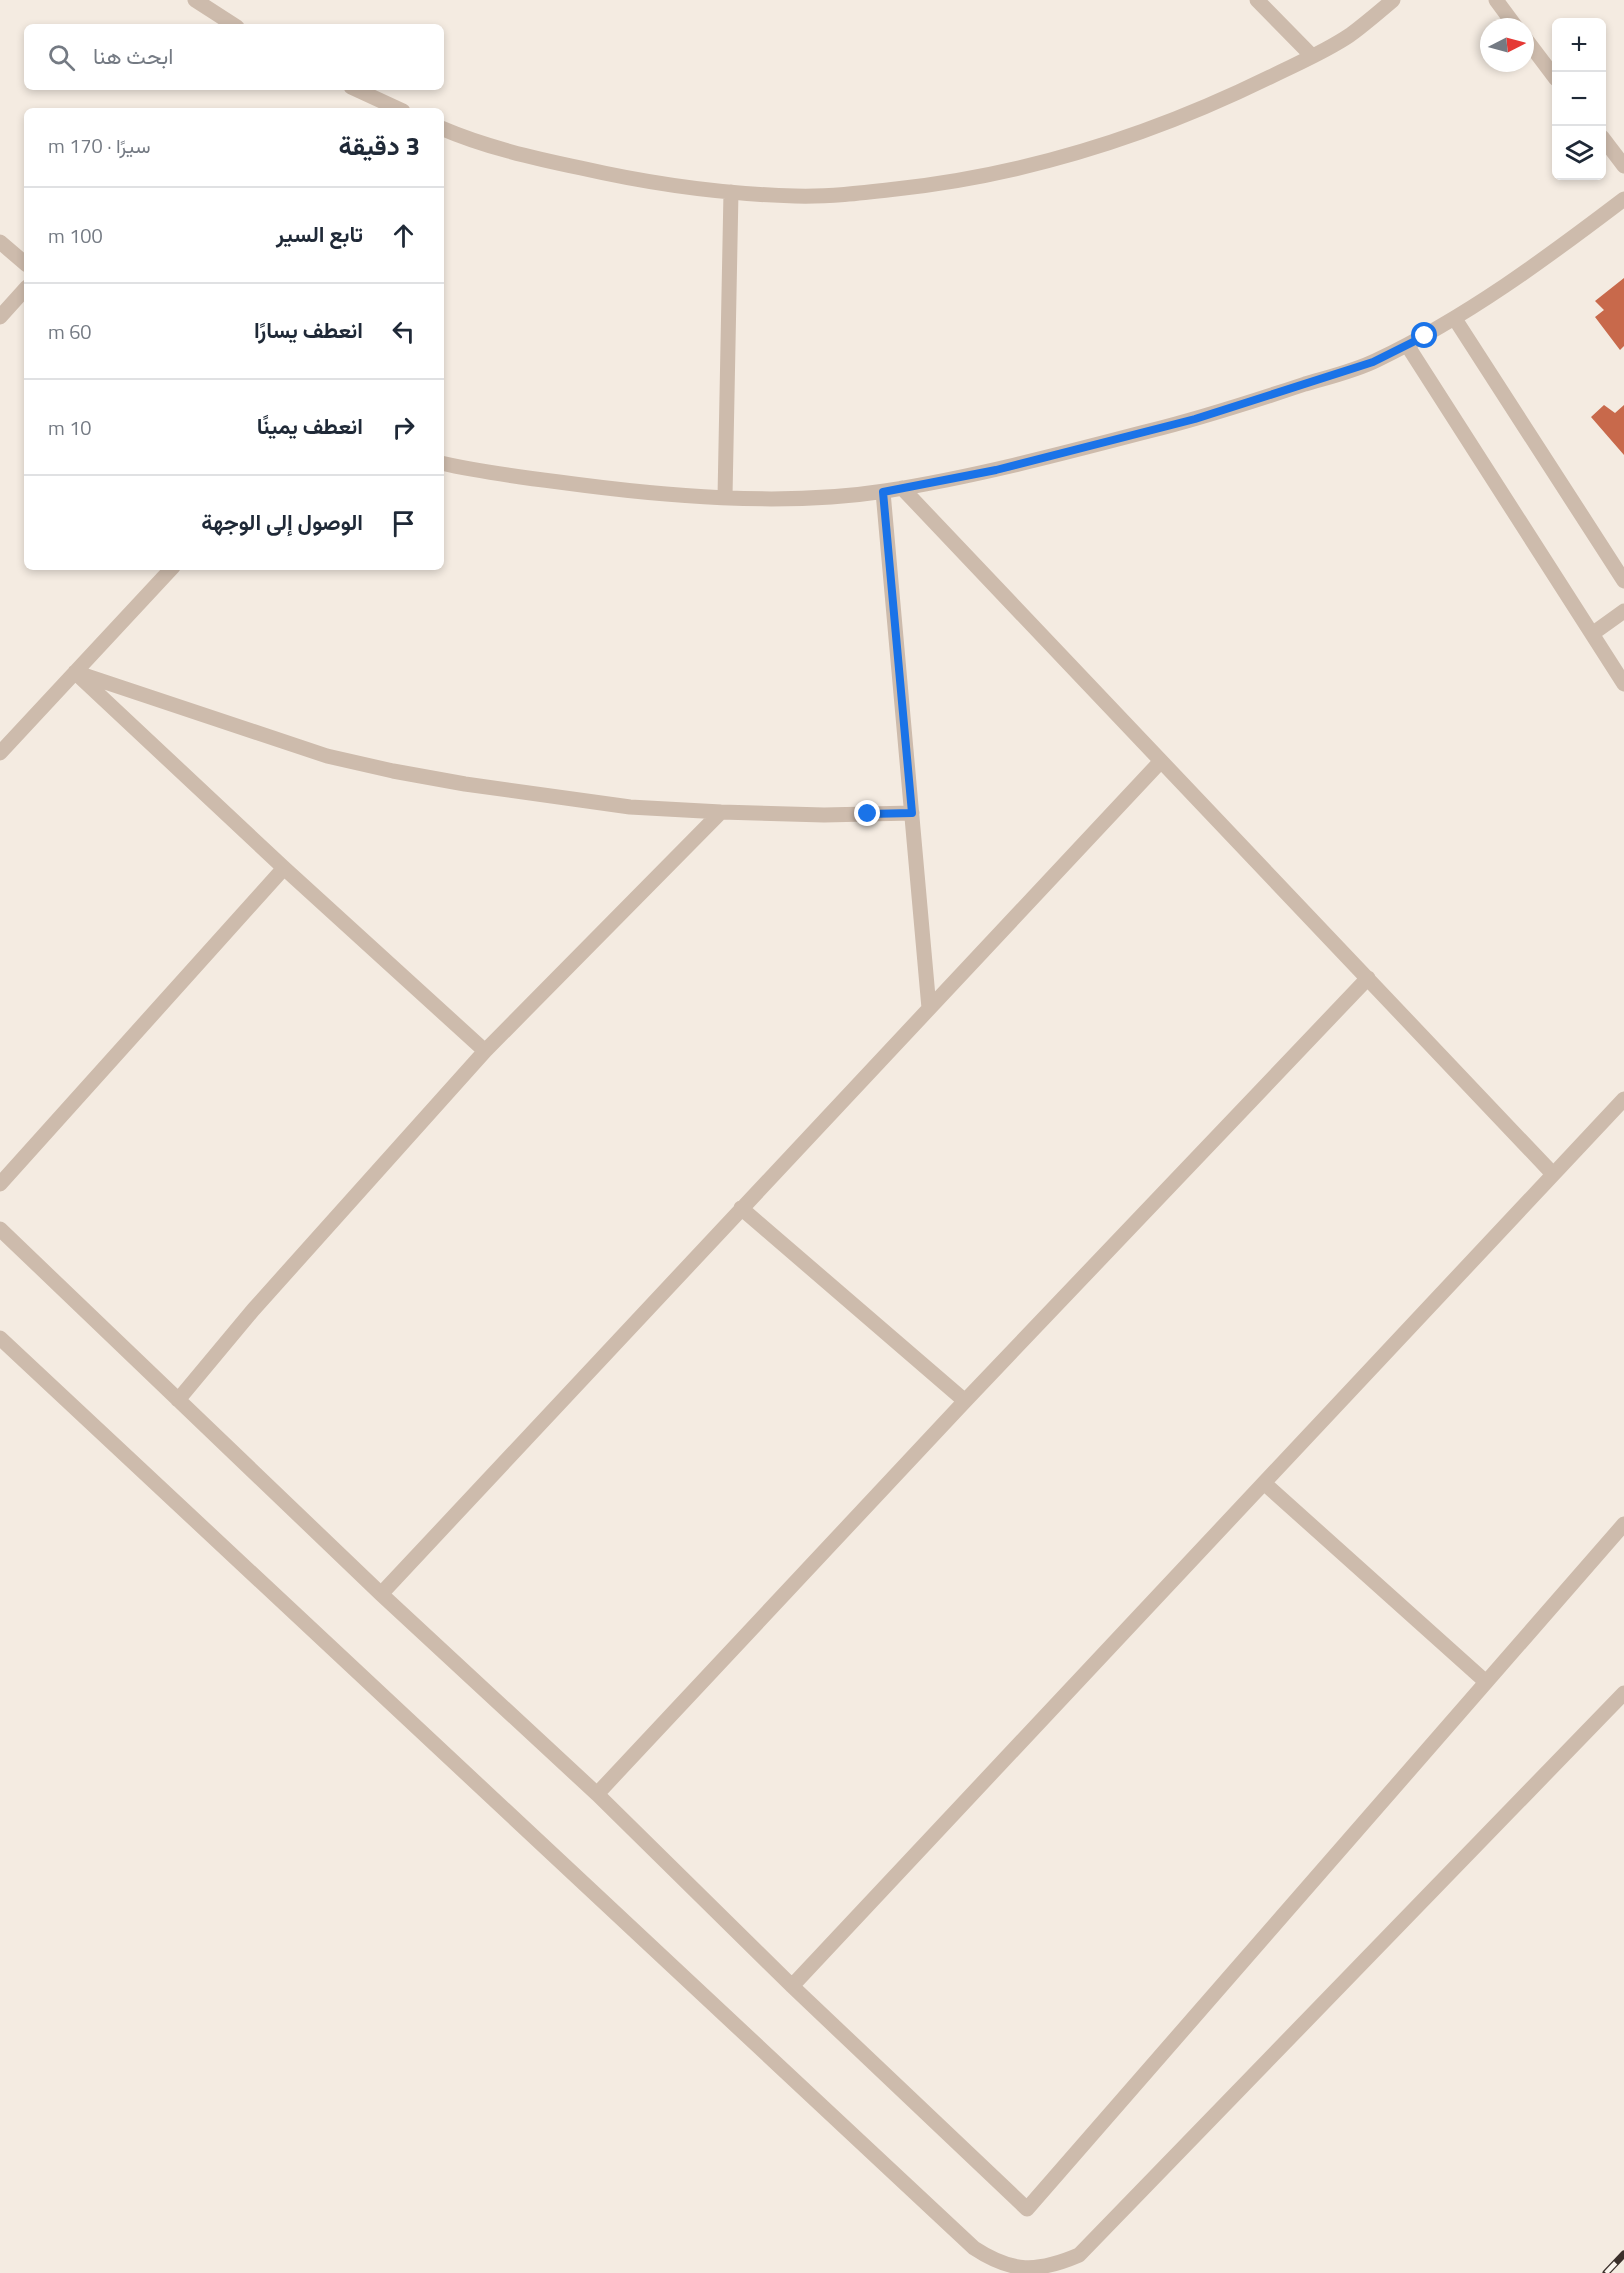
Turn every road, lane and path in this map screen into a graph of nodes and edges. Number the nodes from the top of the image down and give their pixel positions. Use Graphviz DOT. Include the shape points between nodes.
graph roads {
  1 [pos="195,0"];
  2 [pos="1257,0"];
  3 [pos="1393,0"];
  4 [pos="1496,0"];
  5 [pos="1509,18"];
  6 [pos="232,24"];
  7 [pos="1534,50"];
  8 [pos="1312,56"];
  9 [pos="1552,73"];
  10 [pos="358,90"];
  11 [pos="396,108"];
  12 [pos="444,129"];
  13 [pos="1606,142"];
  14 [pos="1624,166"];
  15 [pos="731,192"];
  16 [pos="1624,199"];
  17 [pos="0,242"];
  18 [pos="24,262"];
  19 [pos="24,290"];
  20 [pos="0,317"];
  21 [pos="1455,318"];
  22 [pos="1407,345"];
  23 [pos="444,464"];
  24 [pos="902,488"];
  25 [pos="883,492"];
  26 [pos="725,497"];
  27 [pos="170,570"];
  28 [pos="1624,581"];
  29 [pos="1624,611"];
  30 [pos="1592,634"];
  31 [pos="75,672"];
  32 [pos="1624,684"];
  33 [pos="0,753"];
  34 [pos="1161,761"];
  35 [pos="721,812"];
  36 [pos="912,813"];
  37 [pos="284,868"];
  38 [pos="1368,978"];
  39 [pos="929,1008"];
  40 [pos="485,1051"];
  41 [pos="1624,1099"];
  42 [pos="1553,1174"];
  43 [pos="0,1184"];
  44 [pos="741,1208"];
  45 [pos="0,1229"];
  46 [pos="0,1338"];
  47 [pos="178,1400"];
  48 [pos="965,1401"];
  49 [pos="1264,1483"];
  50 [pos="1624,1524"];
  51 [pos="381,1594"];
  52 [pos="1486,1682"];
  53 [pos="1624,1693"];
  54 [pos="597,1794"];
  55 [pos="792,1986"];
  1 -- 6 [label="street"];
  2 -- 8 [label="street"];
  3 -- 8 [label="street" via="1349,35"];
  4 -- 5 [label="street"];
  7 -- 9 [label="street"];
  8 -- 15 [label="street" via="1172,121 1030,166 953,183 853,194"];
  10 -- 11 [label="street"];
  12 -- 15 [label="street" via="547,161 634,180"];
  13 -- 14 [label="street"];
  15 -- 26 [label="street"];
  16 -- 21 [label="street" via="1509,284"];
  17 -- 18 [label="street"];
  19 -- 20 [label="street"];
  21 -- 22 [label="street"];
  21 -- 28 [label="street"];
  22 -- 24 [label="street" via="1373,362 1195,419 996,470"];
  22 -- 30 [label="street"];
  23 -- 26 [label="street" via="597,488"];
  24 -- 25 [label="street"];
  24 -- 34 [label="street"];
  25 -- 26 [label="street"];
  25 -- 36 [label="street"];
  27 -- 31 [label="street"];
  29 -- 30 [label="street"];
  30 -- 32 [label="street"];
  31 -- 33 [label="street"];
  31 -- 35 [label="street" via="327,756 393,771 630,807"];
  31 -- 37 [label="street"];
  34 -- 38 [label="street"];
  34 -- 39 [label="street"];
  35 -- 36 [label="street"];
  35 -- 40 [label="street"];
  36 -- 39 [label="street"];
  37 -- 40 [label="street"];
  37 -- 43 [label="street"];
  38 -- 42 [label="street"];
  38 -- 48 [label="street"];
  39 -- 44 [label="street"];
  40 -- 47 [label="street" via="253,1310"];
  41 -- 42 [label="street"];
  42 -- 49 [label="street"];
  44 -- 48 [label="street"];
  44 -- 51 [label="street"];
  45 -- 47 [label="street"];
  46 -- 53 [label="street" via="974,2248 1014,2270 1059,2266 1079,2255"];
  47 -- 51 [label="street"];
  48 -- 54 [label="street"];
  49 -- 52 [label="street"];
  49 -- 55 [label="street"];
  50 -- 52 [label="street"];
  51 -- 54 [label="street"];
  52 -- 55 [label="street" via="1027,2209"];
  54 -- 55 [label="street"];
}
